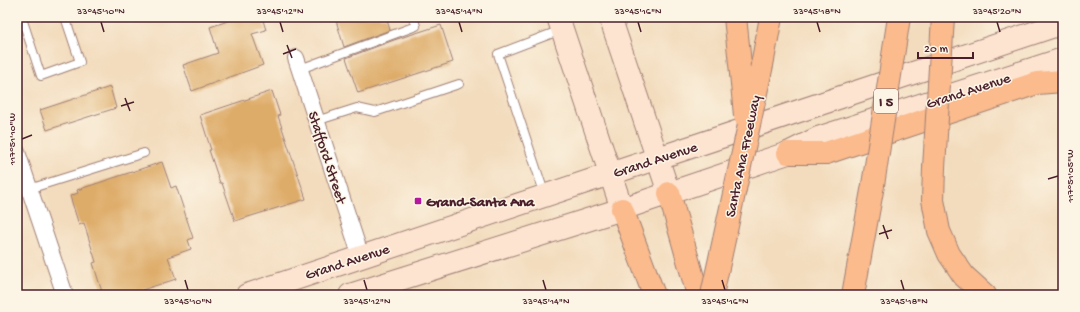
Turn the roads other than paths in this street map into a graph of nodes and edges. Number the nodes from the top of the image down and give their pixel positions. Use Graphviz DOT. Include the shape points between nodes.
graph roads {
  1 [pos="65,17"];
  2 [pos="413,17"];
  3 [pos="610,17"];
  4 [pos="736,17"];
  5 [pos="770,17"];
  6 [pos="898,17"];
  7 [pos="944,17"];
  8 [pos="21,18"];
  9 [pos="1063,22"];
  10 [pos="560,23"];
  11 [pos="1063,59"];
  12 [pos="298,64"];
  13 [pos="1063,80"];
  14 [pos="459,84"];
  15 [pos="316,121"];
  16 [pos="747,136"];
  17 [pos="17,152"];
  18 [pos="144,153"];
  19 [pos="788,153"];
  20 [pos="658,158"];
  21 [pos="610,174"];
  22 [pos="30,189"];
  23 [pos="669,193"];
  24 [pos="545,195"];
  25 [pos="622,209"];
  26 [pos="361,256"];
  27 [pos="65,295"];
  28 [pos="247,295"];
  29 [pos="350,295"];
  30 [pos="654,295"];
  31 [pos="698,295"];
  32 [pos="712,295"];
  33 [pos="853,295"];
  34 [pos="986,295"];
  1 -- 8 [label="lane" via="80,62 41,76"];
  2 -- 12 [label="lane" via="416,26"];
  3 -- 20 [label="main road"];
  4 -- 16 [label="highway, bridge"];
  5 -- 16 [label="highway, Santa Ana Freeway, bridge"];
  6 -- 33 [label="highway, I 5, bridge" via="873,185"];
  7 -- 34 [label="highway, bridge" via="933,200 939,231 949,254 964,276"];
  9 -- 20 [label="main road, Grand Avenue"];
  10 -- 21 [label="main road"];
  10 -- 24 [label="lane" via="498,54"];
  11 -- 19 [label="main road, Grand Avenue" via="818,138"];
  12 -- 15 [label="street, Stafford Street"];
  13 -- 19 [label="highway" via="1037,83 826,153"];
  14 -- 15 [label="lane" via="375,112 357,108"];
  15 -- 26 [label="street, Stafford Street"];
  16 -- 32 [label="highway, Santa Ana Freeway, bridge"];
  17 -- 22 [label="street"];
  18 -- 22 [label="lane"];
  19 -- 23 [label="main road, Grand Avenue"];
  20 -- 21 [label="main road, Grand Avenue"];
  20 -- 23 [label="main road"];
  21 -- 24 [label="main road, Grand Avenue"];
  21 -- 25 [label="main road"];
  22 -- 27 [label="street"];
  23 -- 25 [label="main road, Grand Avenue"];
  23 -- 31 [label="highway"];
  24 -- 26 [label="main road, Grand Avenue"];
  25 -- 29 [label="main road, Grand Avenue" via="395,285"];
  25 -- 30 [label="highway"];
  26 -- 28 [label="main road, Grand Avenue"];
}
